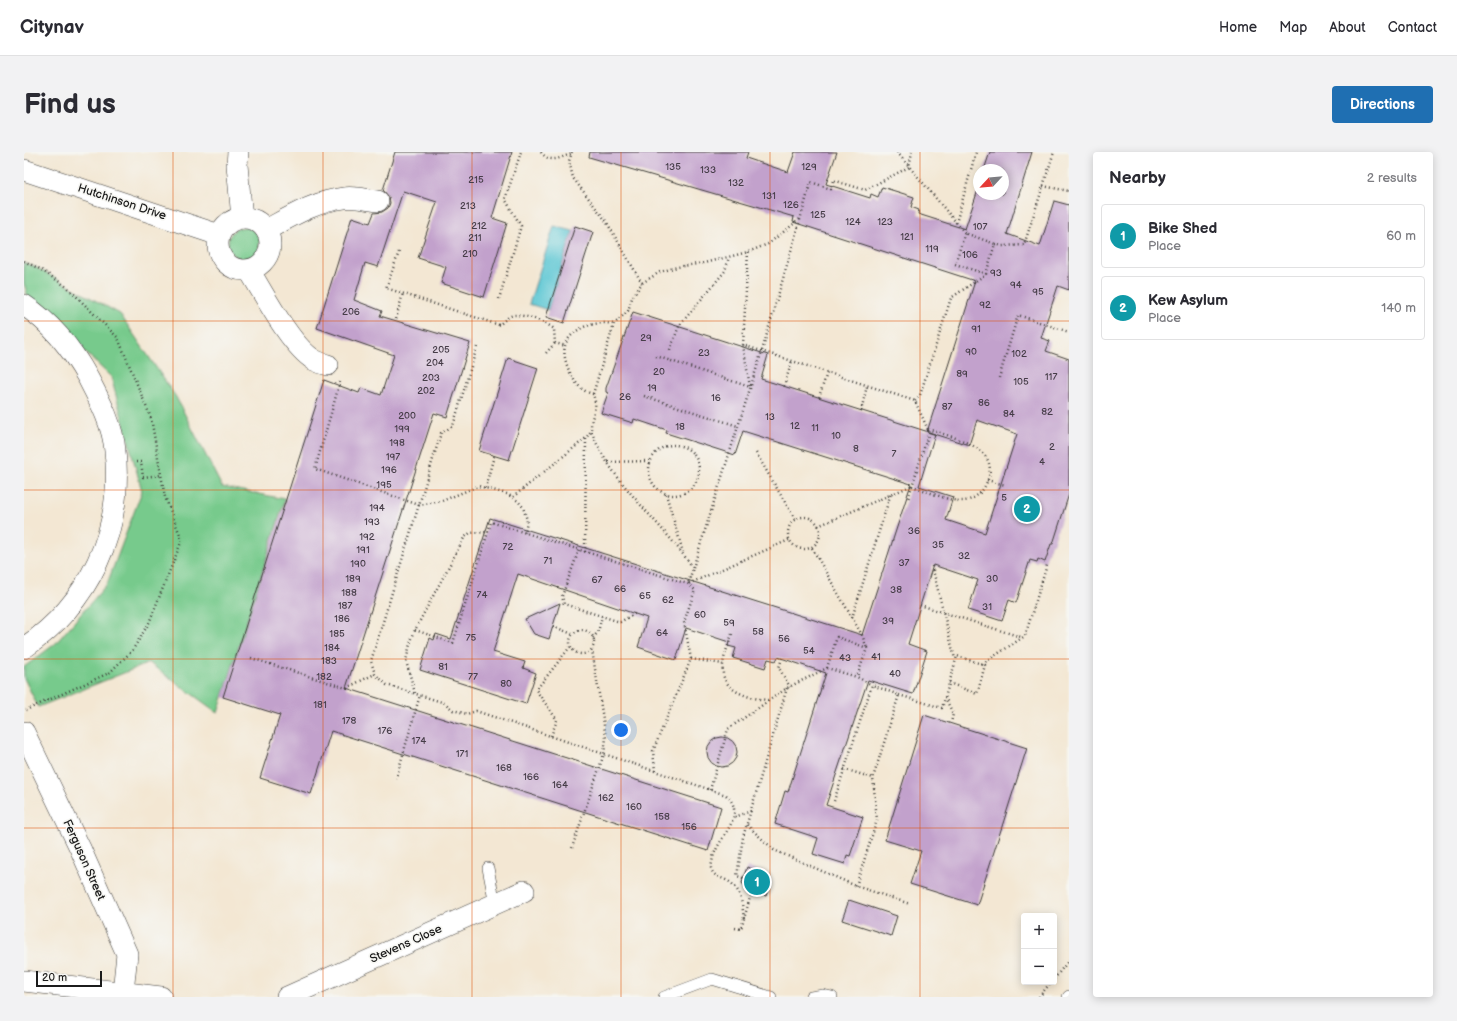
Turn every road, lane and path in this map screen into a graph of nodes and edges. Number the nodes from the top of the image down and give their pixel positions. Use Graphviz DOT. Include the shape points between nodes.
graph roads {
  1 [pos="238,152"];
  2 [pos="521,152"];
  3 [pos="541,152"];
  4 [pos="897,152"];
  5 [pos="912,152"];
  6 [pos="976,152"];
  7 [pos="1054,152"];
  8 [pos="572,153"];
  9 [pos="909,167"];
  10 [pos="24,170"];
  11 [pos="1043,186"];
  12 [pos="1069,191"];
  13 [pos="378,201"];
  14 [pos="242,218"];
  15 [pos="800,219"];
  16 [pos="956,223"];
  17 [pos="266,230"];
  18 [pos="965,234"];
  19 [pos="219,235"];
  20 [pos="995,244"];
  21 [pos="399,252"];
  22 [pos="748,252"];
  23 [pos="729,257"];
  24 [pos="249,270"];
  25 [pos="986,274"];
  26 [pos="642,283"];
  27 [pos="403,293"];
  28 [pos="499,299"];
  29 [pos="24,305"];
  30 [pos="396,319"];
  31 [pos="614,324"];
  32 [pos="1069,331"];
  33 [pos="555,344"];
  34 [pos="743,345"];
  35 [pos="478,346"];
  36 [pos="566,346"];
  37 [pos="670,350"];
  38 [pos="762,351"];
  39 [pos="546,353"];
  40 [pos="656,356"];
  41 [pos="792,361"];
  42 [pos="331,373"];
  43 [pos="827,373"];
  44 [pos="999,378"];
  45 [pos="784,386"];
  46 [pos="867,386"];
  47 [pos="750,387"];
  48 [pos="593,394"];
  49 [pos="644,396"];
  50 [pos="819,398"];
  51 [pos="915,401"];
  52 [pos="861,411"];
  53 [pos="738,426"];
  54 [pos="928,429"];
  55 [pos="592,432"];
  56 [pos="586,438"];
  57 [pos="756,453"];
  58 [pos="494,456"];
  59 [pos="650,461"];
  60 [pos="608,462"];
  61 [pos="987,480"];
  62 [pos="913,485"];
  63 [pos="1005,485"];
  64 [pos="485,488"];
  65 [pos="666,493"];
  66 [pos="891,493"];
  67 [pos="513,497"];
  68 [pos="908,499"];
  69 [pos="420,505"];
  70 [pos="795,519"];
  71 [pos="818,526"];
  72 [pos="488,532"];
  73 [pos="525,533"];
  74 [pos="788,540"];
  75 [pos="812,548"];
  76 [pos="579,550"];
  77 [pos="585,552"];
  78 [pos="683,554"];
  79 [pos="1047,565"];
  80 [pos="932,566"];
  81 [pos="693,568"];
  82 [pos="688,584"];
  83 [pos="920,605"];
  84 [pos="636,613"];
  85 [pos="944,613"];
  86 [pos="602,616"];
  87 [pos="852,618"];
  88 [pos="553,626"];
  89 [pos="415,630"];
  90 [pos="572,634"];
  91 [pos="732,634"];
  92 [pos="593,638"];
  93 [pos="1022,638"];
  94 [pos="570,647"];
  95 [pos="24,648"];
  96 [pos="867,648"];
  97 [pos="592,650"];
  98 [pos="251,658"];
  99 [pos="782,658"];
  100 [pos="691,659"];
  101 [pos="955,661"];
  102 [pos="723,664"];
  103 [pos="982,664"];
  104 [pos="827,668"];
  105 [pos="375,674"];
  106 [pos="857,677"];
  107 [pos="949,683"];
  108 [pos="872,685"];
  109 [pos="789,687"];
  110 [pos="415,694"];
  111 [pos="420,695"];
  112 [pos="899,695"];
  113 [pos="945,697"];
  114 [pos="770,700"];
  115 [pos="951,723"];
  116 [pos="24,732"];
  117 [pos="551,736"];
  118 [pos="604,754"];
  119 [pos="844,769"];
  120 [pos="655,771"];
  121 [pos="873,778"];
  122 [pos="396,779"];
  123 [pos="710,790"];
  124 [pos="834,801"];
  125 [pos="751,811"];
  126 [pos="735,816"];
  127 [pos="747,825"];
  128 [pos="572,848"];
  129 [pos="488,868"];
  130 [pos="743,878"];
  131 [pos="856,886"];
  132 [pos="524,891"];
  133 [pos="752,891"];
  134 [pos="495,904"];
  135 [pos="910,904"];
  136 [pos="744,919"];
  137 [pos="736,928"];
  138 [pos="1069,960"];
  139 [pos="1057,975"];
  140 [pos="24,981"];
  141 [pos="1049,985"];
  142 [pos="124,992"];
  143 [pos="161,997"];
  144 [pos="287,997"];
  145 [pos="664,997"];
  146 [pos="771,997"];
  147 [pos="812,997"];
  148 [pos="832,997"];
  149 [pos="1039,997"];
  1 -- 14 [label="street"];
  2 -- 28 [label="path" via="505,199 520,226"];
  3 -- 8 [label="path" via="546,159 554,160"];
  4 -- 9 [label="path"];
  5 -- 9 [label="path"];
  6 -- 16 [label="path"];
  7 -- 11 [label="path"];
  8 -- 26 [label="path" via="569,161 573,178 606,221"];
  9 -- 15 [label="path" via="865,190 833,180 831,189 811,182"];
  9 -- 16 [label="path"];
  10 -- 19 [label="street, Hutchinson Drive"];
  11 -- 12 [label="path"];
  11 -- 20 [label="path" via="1024,245"];
  13 -- 17 [label="street" via="345,198 330,201 309,208"];
  14 -- 17 [label="street" via="256,221"];
  14 -- 19 [label="street" via="229,222"];
  15 -- 22 [label="path" via="772,241"];
  15 -- 38 [label="path"];
  16 -- 18 [label="path"];
  17 -- 24 [label="street" via="269,239 268,253 261,264"];
  18 -- 20 [label="path"];
  18 -- 25 [label="path" via="955,264"];
  19 -- 24 [label="street" via="221,258 235,269"];
  20 -- 25 [label="path"];
  21 -- 27 [label="path" via="386,288"];
  22 -- 23 [label="path"];
  22 -- 34 [label="path"];
  23 -- 26 [label="path" via="660,272"];
  23 -- 37 [label="path" via="725,271 679,326"];
  24 -- 42 [label="street" via="290,336 303,351"];
  25 -- 51 [label="path" via="951,298 920,395"];
  26 -- 31 [label="path" via="632,298 628,311"];
  27 -- 30 [label="path"];
  27 -- 33 [label="path" via="499,325 515,315 546,322 554,329"];
  29 -- 95 [label="street" via="58,334 85,372 110,425 116,474 109,529 83,591 49,630"];
  31 -- 36 [label="path" via="594,323 574,334"];
  31 -- 48 [label="path"];
  32 -- 44 [label="path" via="1018,315"];
  33 -- 36 [label="path"];
  33 -- 39 [label="path"];
  34 -- 38 [label="path"];
  34 -- 47 [label="path"];
  35 -- 69 [label="path" via="453,426 441,433"];
  36 -- 48 [label="path" via="564,351 574,379 582,389"];
  38 -- 41 [label="path"];
  38 -- 47 [label="path"];
  40 -- 47 [label="path"];
  41 -- 43 [label="path"];
  41 -- 45 [label="path"];
  42 -- 69 [label="path" via="342,383 315,469"];
  43 -- 46 [label="path"];
  43 -- 50 [label="path"];
  46 -- 51 [label="path"];
  46 -- 52 [label="path"];
  47 -- 53 [label="path"];
  48 -- 55 [label="path" via="596,405 592,418"];
  49 -- 53 [label="path"];
  51 -- 54 [label="path"];
  53 -- 81 [label="path"];
  54 -- 61 [label="path" via="980,449 988,463"];
  54 -- 62 [label="path"];
  55 -- 56 [label="path"];
  55 -- 60 [label="path"];
  56 -- 67 [label="path"];
  56 -- 77 [label="path"];
  57 -- 70 [label="path"];
  58 -- 64 [label="path"];
  59 -- 60 [label="path"];
  59 -- 65 [label="path" via="649,474 655,486"];
  59 -- 65 [label="path" via="657,451 668,445 682,445 692,453 699,464 698,478 690,489 678,494"];
  60 -- 78 [label="path"];
  61 -- 62 [label="path" via="975,497 964,501 954,500"];
  61 -- 63 [label="path"];
  62 -- 66 [label="path"];
  62 -- 68 [label="path"];
  64 -- 67 [label="path"];
  64 -- 69 [label="path" via="478,486 442,501"];
  65 -- 78 [label="path"];
  66 -- 71 [label="path"];
  66 -- 87 [label="path"];
  67 -- 73 [label="path" via="524,507"];
  69 -- 105 [label="path" via="371,661"];
  70 -- 71 [label="path" via="810,518"];
  70 -- 74 [label="path" via="788,529"];
  71 -- 75 [label="path" via="820,536"];
  72 -- 73 [label="path" via="491,522"];
  72 -- 89 [label="path" via="470,533 464,538"];
  72 -- 89 [label="path" via="453,643"];
  73 -- 76 [label="path"];
  74 -- 75 [label="path" via="795,548"];
  74 -- 82 [label="path"];
  75 -- 87 [label="path"];
  76 -- 77 [label="path"];
  76 -- 86 [label="path" via="562,596 564,604"];
  77 -- 82 [label="path"];
  78 -- 81 [label="path"];
  79 -- 93 [label="path" via="1025,636"];
  80 -- 85 [label="path"];
  81 -- 82 [label="path"];
  82 -- 100 [label="path" via="695,590 684,622"];
  83 -- 85 [label="path"];
  84 -- 86 [label="path" via="620,622"];
  85 -- 93 [label="path"];
  85 -- 101 [label="path"];
  86 -- 92 [label="path" via="598,632"];
  87 -- 96 [label="path"];
  88 -- 90 [label="path"];
  89 -- 110 [label="path" via="406,661"];
  90 -- 92 [label="path" via="584,630"];
  90 -- 94 [label="path"];
  91 -- 102 [label="path"];
  92 -- 97 [label="path"];
  93 -- 103 [label="path"];
  94 -- 97 [label="path" via="580,654"];
  94 -- 117 [label="path" via="536,690 557,720"];
  96 -- 104 [label="path" via="836,637"];
  96 -- 106 [label="path"];
  97 -- 118 [label="path" via="606,738"];
  98 -- 105 [label="path" via="346,688"];
  99 -- 109 [label="path" via="779,668"];
  100 -- 102 [label="path"];
  100 -- 120 [label="path" via="653,751"];
  101 -- 103 [label="path" via="957,656"];
  101 -- 107 [label="path"];
  102 -- 114 [label="path" via="722,670 731,688 755,699"];
  103 -- 107 [label="path" via="985,665 977,694"];
  104 -- 106 [label="path"];
  104 -- 109 [label="path"];
  105 -- 110 [label="path" via="387,686"];
  106 -- 108 [label="path"];
  107 -- 113 [label="path"];
  108 -- 112 [label="path"];
  108 -- 119 [label="path"];
  109 -- 114 [label="path"];
  109 -- 125 [label="path"];
  110 -- 111 [label="path"];
  111 -- 117 [label="path" via="445,703 453,710 467,714 476,711"];
  111 -- 122 [label="path"];
  112 -- 113 [label="path" via="942,708"];
  112 -- 121 [label="path"];
  113 -- 115 [label="path" via="953,714"];
  114 -- 123 [label="path" via="728,729"];
  116 -- 142 [label="street, Ferguson Street" via="127,954"];
  117 -- 118 [label="path"];
  118 -- 120 [label="path"];
  118 -- 128 [label="path"];
  119 -- 121 [label="path"];
  119 -- 124 [label="path"];
  120 -- 123 [label="path"];
  121 -- 131 [label="path" via="878,820"];
  123 -- 126 [label="path" via="726,795 730,799 734,804"];
  125 -- 126 [label="path"];
  125 -- 127 [label="path"];
  126 -- 136 [label="path" via="715,851 711,868 715,876 729,882 737,890"];
  127 -- 130 [label="path" via="737,876"];
  127 -- 131 [label="path" via="774,850"];
  129 -- 134 [label="lane"];
  131 -- 135 [label="path"];
  132 -- 134 [label="street, Stevens Close"];
  133 -- 136 [label="path"];
  134 -- 144 [label="street, Stevens Close"];
  136 -- 137 [label="path" via="741,928"];
  138 -- 139 [label="path"];
  140 -- 142 [label="street"];
  141 -- 149 [label="path"];
  142 -- 143 [label="street"];
  145 -- 146 [label="lane" via="712,979"];
  147 -- 148 [label="lane"];
}
